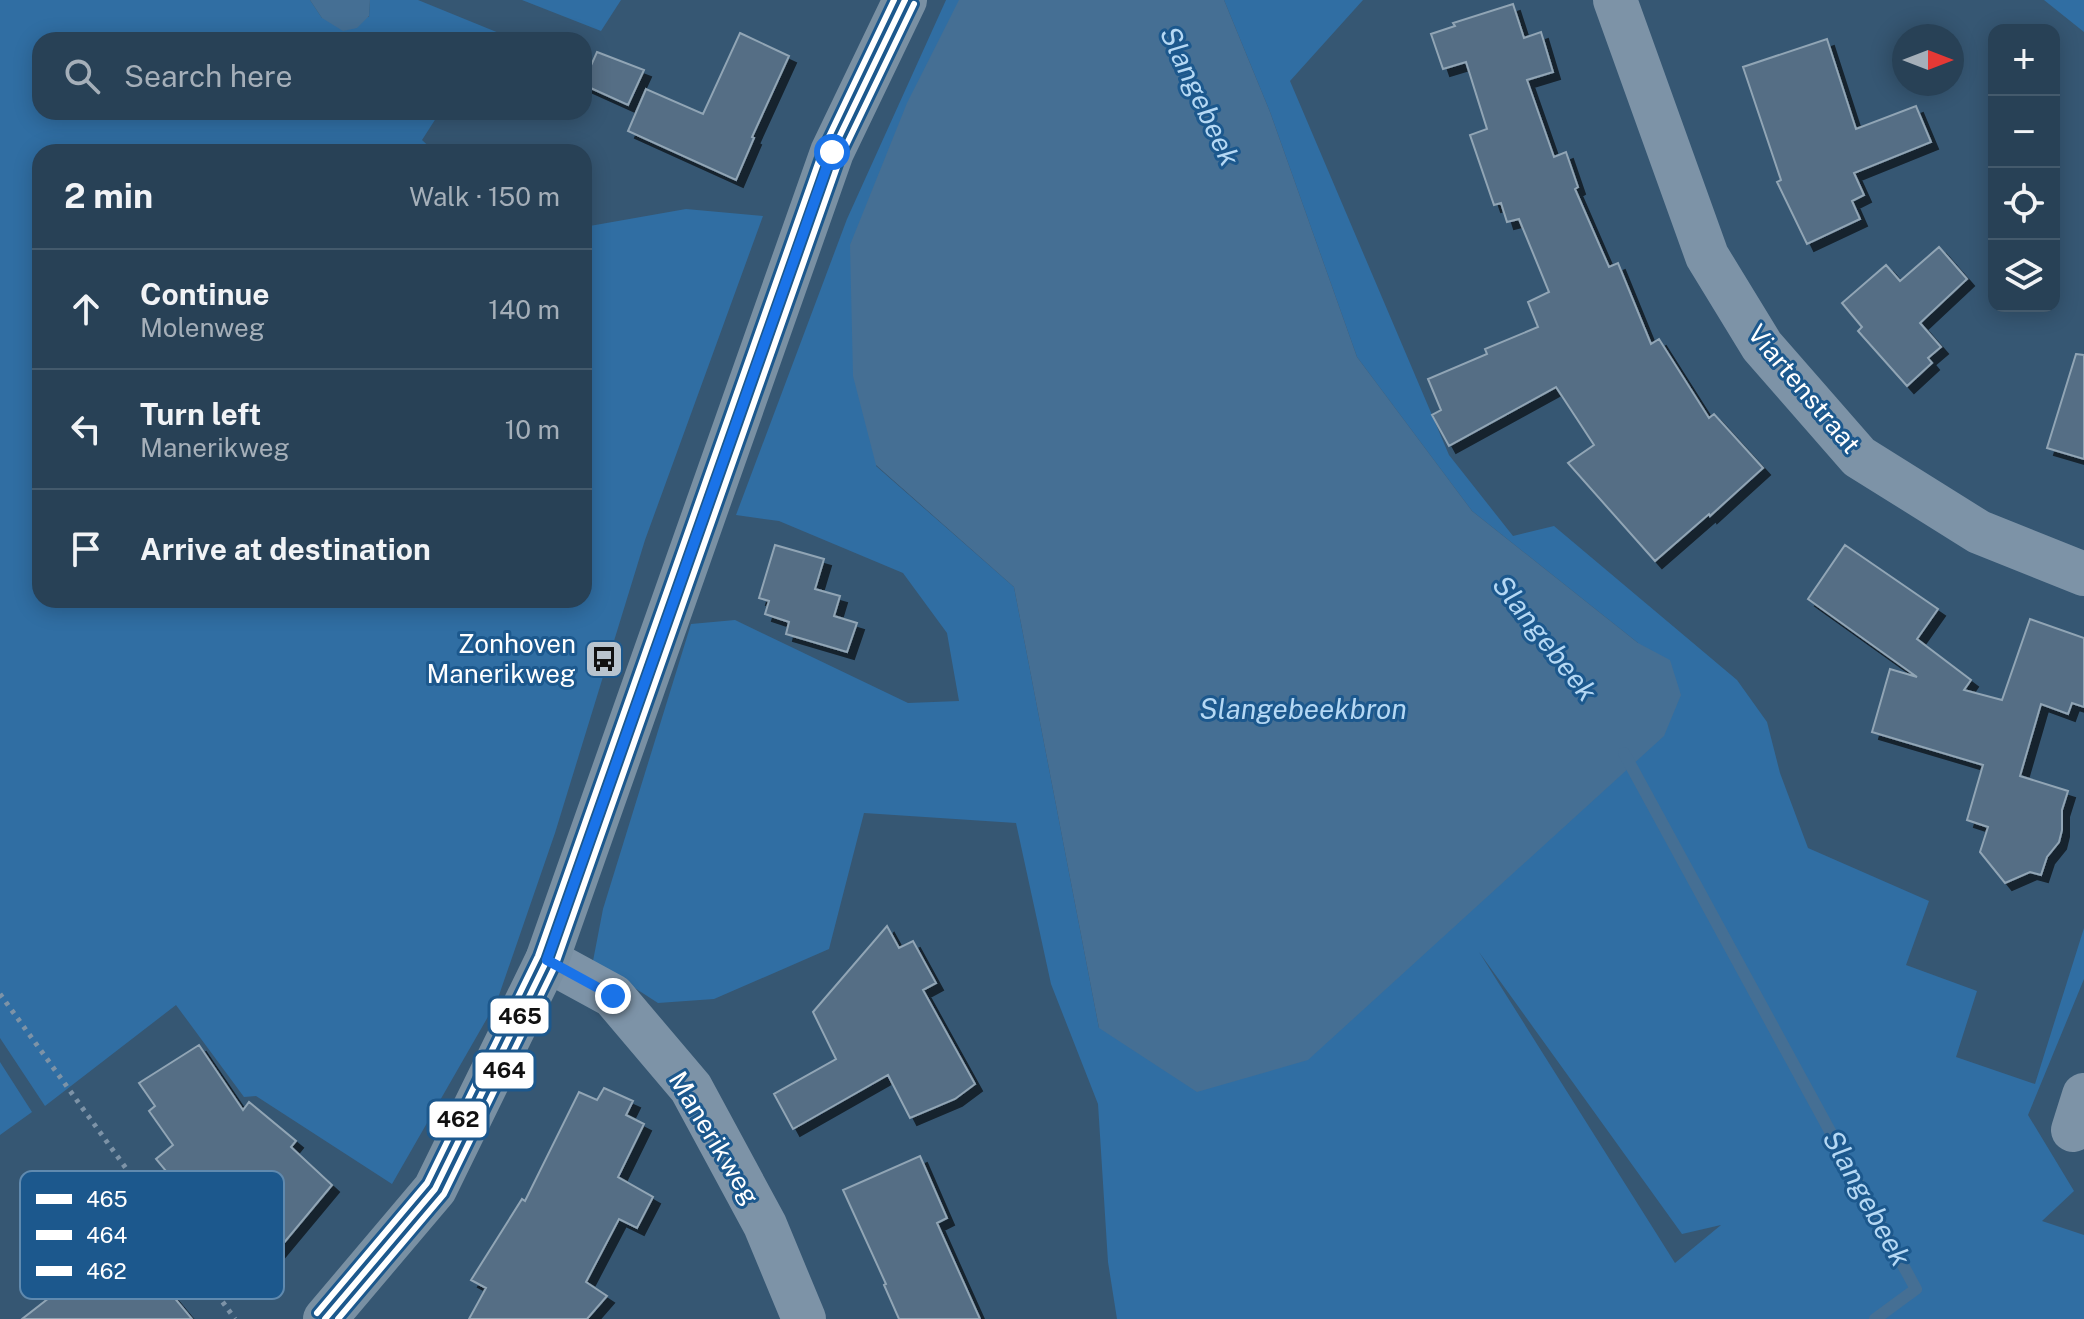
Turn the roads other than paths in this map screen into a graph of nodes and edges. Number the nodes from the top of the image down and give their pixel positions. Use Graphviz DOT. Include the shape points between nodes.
graph roads {
  1 [pos="905,0"];
  2 [pos="1615,0"];
  3 [pos="2084,574"];
  4 [pos="547,960"];
  5 [pos="325,1319"];
  6 [pos="804,1319"];
  1 -- 4 [label="street" via="832,152"];
  2 -- 3 [label="street, Viartenstraat" via="1707,256 1762,346 1859,457 1979,532"];
  4 -- 5 [label="street" via="435,1189"];
  4 -- 6 [label="street, Manerikweg" via="613,996 691,1088 765,1225"];
}
